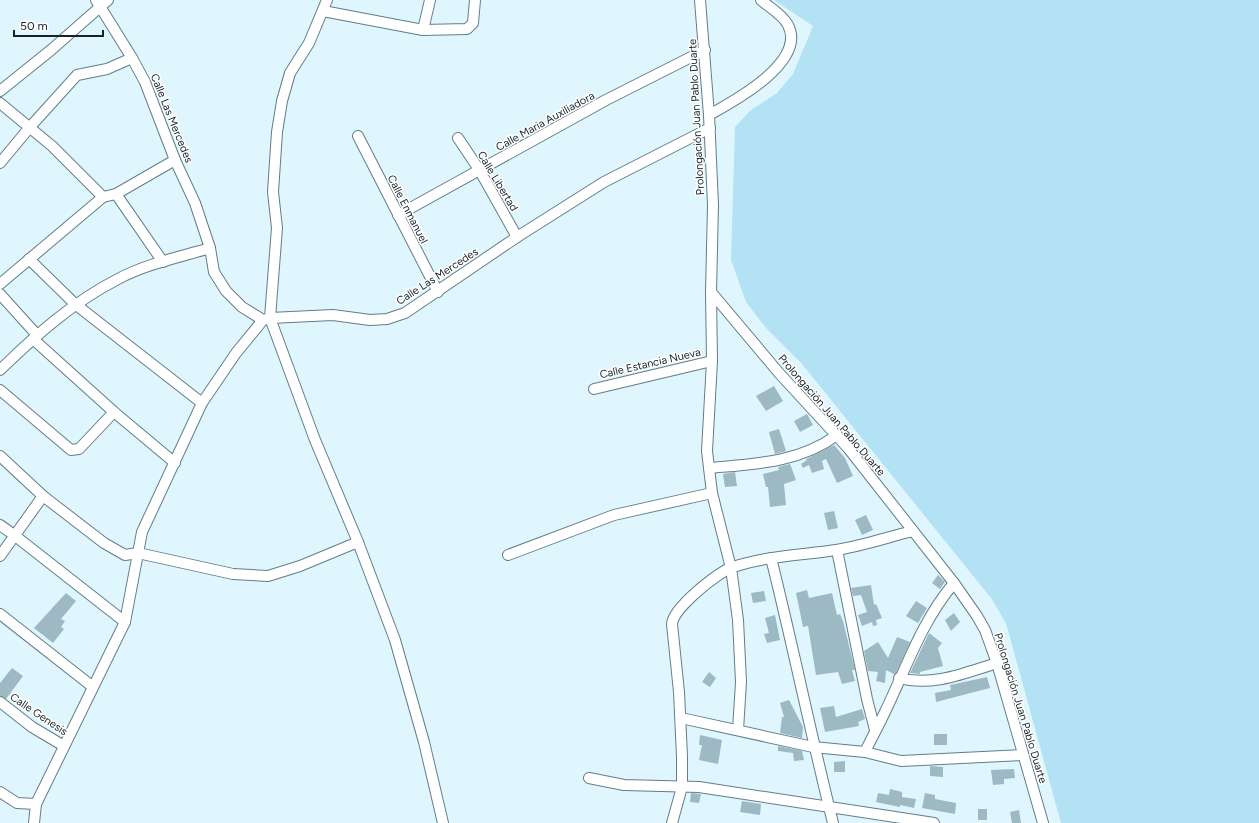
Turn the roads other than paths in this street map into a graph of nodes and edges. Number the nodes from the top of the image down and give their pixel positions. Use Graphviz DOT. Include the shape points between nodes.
graph roads {
  1 [pos="327,0"];
  2 [pos="430,0"];
  3 [pos="476,0"];
  4 [pos="700,0"];
  5 [pos="760,0"];
  6 [pos="102,2"];
  7 [pos="323,11"];
  8 [pos="423,30"];
  9 [pos="705,50"];
  10 [pos="132,58"];
  11 [pos="0,91"];
  12 [pos="0,103"];
  13 [pos="709,115"];
  14 [pos="30,127"];
  15 [pos="710,128"];
  16 [pos="358,136"];
  17 [pos="458,138"];
  18 [pos="175,160"];
  19 [pos="0,163"];
  20 [pos="480,171"];
  21 [pos="116,194"];
  22 [pos="103,197"];
  23 [pos="398,215"];
  24 [pos="517,236"];
  25 [pos="210,248"];
  26 [pos="29,259"];
  27 [pos="163,262"];
  28 [pos="0,284"];
  29 [pos="438,292"];
  30 [pos="711,292"];
  31 [pos="0,294"];
  32 [pos="75,304"];
  33 [pos="267,319"];
  34 [pos="35,337"];
  35 [pos="712,361"];
  36 [pos="0,370"];
  37 [pos="594,389"];
  38 [pos="0,390"];
  39 [pos="202,403"];
  40 [pos="114,412"];
  41 [pos="837,435"];
  42 [pos="0,456"];
  43 [pos="175,463"];
  44 [pos="709,468"];
  45 [pos="712,492"];
  46 [pos="43,496"];
  47 [pos="0,525"];
  48 [pos="913,531"];
  49 [pos="14,535"];
  50 [pos="358,542"];
  51 [pos="837,550"];
  52 [pos="138,553"];
  53 [pos="508,555"];
  54 [pos="0,556"];
  55 [pos="771,558"];
  56 [pos="731,568"];
  57 [pos="954,583"];
  58 [pos="0,614"];
  59 [pos="125,622"];
  60 [pos="997,663"];
  61 [pos="899,678"];
  62 [pos="93,687"];
  63 [pos="0,702"];
  64 [pos="681,718"];
  65 [pos="738,730"];
  66 [pos="875,730"];
  67 [pos="64,746"];
  68 [pos="813,746"];
  69 [pos="865,752"];
  70 [pos="1023,755"];
  71 [pos="589,778"];
  72 [pos="682,787"];
  73 [pos="0,792"];
  74 [pos="36,804"];
  75 [pos="829,806"];
  76 [pos="34,823"];
  77 [pos="443,823"];
  78 [pos="672,823"];
  79 [pos="832,823"];
  80 [pos="934,823"];
  81 [pos="1043,823"];
  1 -- 7 [label="street"];
  2 -- 8 [label="street"];
  3 -- 8 [label="street" via="473,23 467,30"];
  4 -- 9 [label="street, Prolongación Juan Pablo Duarte"];
  5 -- 13 [label="street" via="782,16 788,25 791,37 789,50 764,81"];
  6 -- 10 [label="street, Calle Las Mercedes"];
  6 -- 11 [label="street"];
  7 -- 8 [label="street"];
  7 -- 33 [label="street" via="309,43 290,73 282,101 273,192 277,228"];
  9 -- 13 [label="street, Prolongación Juan Pablo Duarte"];
  9 -- 20 [label="street, Calle Maria Auxiliadora" via="606,100"];
  10 -- 14 [label="street" via="107,69 78,75"];
  10 -- 18 [label="street, Calle Las Mercedes" via="145,82"];
  12 -- 14 [label="street"];
  13 -- 15 [label="street, Prolongación Juan Pablo Duarte"];
  14 -- 19 [label="street"];
  14 -- 22 [label="street"];
  15 -- 24 [label="street, Calle Las Mercedes" via="604,182"];
  15 -- 30 [label="street, Prolongación Juan Pablo Duarte" via="714,204"];
  16 -- 23 [label="street, Calle Enmanuel"];
  17 -- 20 [label="street, Calle Libertad"];
  18 -- 21 [label="street"];
  18 -- 25 [label="street, Calle Las Mercedes" via="195,203"];
  20 -- 23 [label="street, Calle Maria Auxiliadora"];
  20 -- 24 [label="street, Calle Libertad"];
  21 -- 22 [label="street"];
  21 -- 27 [label="street"];
  22 -- 26 [label="street"];
  23 -- 29 [label="street, Calle Enmanuel"];
  24 -- 29 [label="street, Calle Las Mercedes"];
  25 -- 27 [label="street"];
  25 -- 33 [label="street, Calle Las Mercedes" via="214,272 226,291 242,307"];
  26 -- 28 [label="street"];
  26 -- 32 [label="street"];
  27 -- 32 [label="street" via="118,278"];
  29 -- 33 [label="street, Calle Las Mercedes" via="406,313 387,319 333,316"];
  30 -- 35 [label="street"];
  30 -- 41 [label="street, Prolongación Juan Pablo Duarte" via="779,373"];
  31 -- 34 [label="street"];
  32 -- 34 [label="street"];
  32 -- 39 [label="street"];
  33 -- 39 [label="street" via="236,353"];
  33 -- 50 [label="street"];
  34 -- 36 [label="street"];
  34 -- 40 [label="street"];
  35 -- 37 [label="street, Calle Estancia Nueva"];
  35 -- 44 [label="street"];
  38 -- 40 [label="street" via="71,450 79,449"];
  39 -- 43 [label="street"];
  40 -- 43 [label="street"];
  41 -- 44 [label="street" via="815,450 799,456 756,464"];
  41 -- 48 [label="street, Prolongación Juan Pablo Duarte"];
  42 -- 46 [label="street"];
  43 -- 52 [label="street" via="142,532"];
  44 -- 45 [label="street"];
  45 -- 53 [label="street" via="614,514"];
  45 -- 56 [label="street"];
  46 -- 49 [label="street"];
  46 -- 52 [label="street" via="104,543 125,555"];
  47 -- 49 [label="street"];
  48 -- 51 [label="street"];
  48 -- 57 [label="street, Prolongación Juan Pablo Duarte"];
  49 -- 54 [label="street"];
  49 -- 59 [label="street"];
  50 -- 52 [label="street" via="268,576 232,574"];
  50 -- 77 [label="street" via="395,640 424,742"];
  51 -- 55 [label="street"];
  51 -- 66 [label="street"];
  52 -- 59 [label="street"];
  55 -- 56 [label="street"];
  55 -- 68 [label="street" via="809,715"];
  56 -- 64 [label="street" via="683,604 672,619"];
  56 -- 65 [label="street" via="738,620 741,682"];
  57 -- 60 [label="street, Prolongación Juan Pablo Duarte" via="985,630"];
  57 -- 61 [label="street" via="940,599"];
  58 -- 62 [label="street"];
  59 -- 62 [label="street"];
  60 -- 61 [label="street" via="950,678 923,682"];
  60 -- 70 [label="street, Prolongación Juan Pablo Duarte"];
  61 -- 66 [label="street" via="885,714"];
  62 -- 67 [label="street"];
  63 -- 67 [label="street, Calle Genesis" via="32,727"];
  64 -- 65 [label="street"];
  64 -- 72 [label="street"];
  65 -- 68 [label="street"];
  66 -- 69 [label="street"];
  67 -- 74 [label="street"];
  68 -- 69 [label="street"];
  68 -- 75 [label="street"];
  69 -- 70 [label="street" via="915,761"];
  70 -- 81 [label="street, Prolongación Juan Pablo Duarte"];
  71 -- 72 [label="street" via="624,785"];
  72 -- 75 [label="street" via="700,787"];
  72 -- 78 [label="street"];
  73 -- 74 [label="street" via="17,803"];
  74 -- 76 [label="street"];
  75 -- 79 [label="street"];
  75 -- 80 [label="street"];
}
